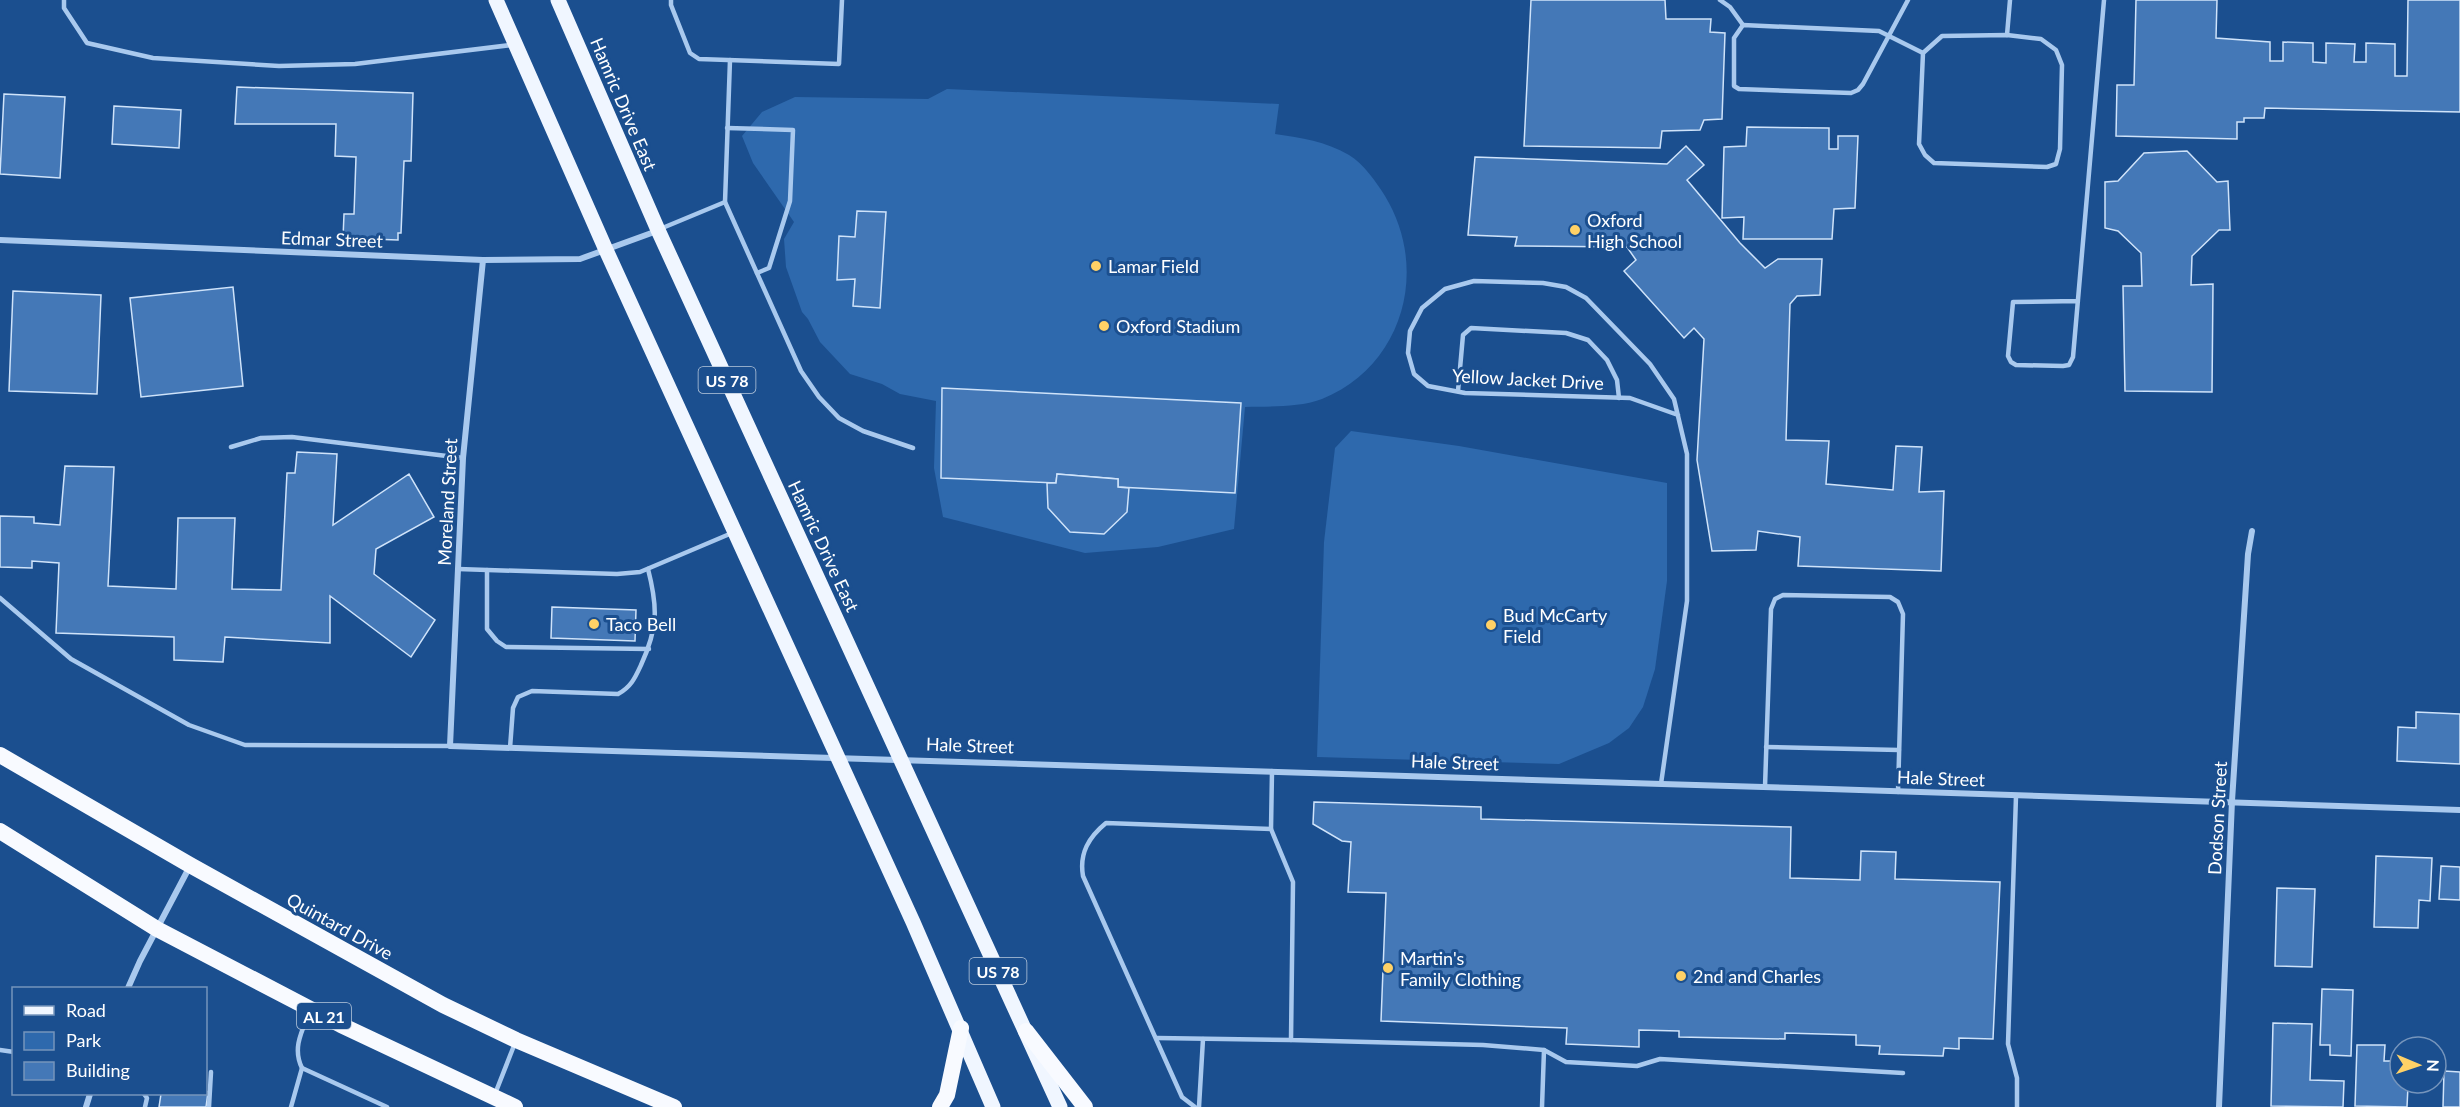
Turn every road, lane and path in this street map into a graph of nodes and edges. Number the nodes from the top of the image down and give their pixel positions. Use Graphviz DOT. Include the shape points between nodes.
graph roads {
  1 [pos="64,0"];
  2 [pos="496,0"];
  3 [pos="558,0"];
  4 [pos="671,0"];
  5 [pos="842,0"];
  6 [pos="1720,0"];
  7 [pos="1908,0"];
  8 [pos="2010,0"];
  9 [pos="2104,0"];
  10 [pos="1743,26"];
  11 [pos="2007,35"];
  12 [pos="1889,36"];
  13 [pos="515,44"];
  14 [pos="1923,53"];
  15 [pos="730,60"];
  16 [pos="727,128"];
  17 [pos="725,202"];
  18 [pos="658,230"];
  19 [pos="0,240"];
  20 [pos="606,250"];
  21 [pos="483,260"];
  22 [pos="757,273"];
  23 [pos="2078,301"];
  24 [pos="1458,391"];
  25 [pos="1619,398"];
  26 [pos="1678,415"];
  27 [pos="231,447"];
  28 [pos="913,448"];
  29 [pos="463,458"];
  30 [pos="2252,531"];
  31 [pos="734,532"];
  32 [pos="458,569"];
  33 [pos="648,569"];
  34 [pos="487,570"];
  35 [pos="0,598"];
  36 [pos="649,649"];
  37 [pos="450,746"];
  38 [pos="1766,747"];
  39 [pos="510,748"];
  40 [pos="1899,750"];
  41 [pos="0,755"];
  42 [pos="839,756"];
  43 [pos="900,758"];
  44 [pos="1272,771"];
  45 [pos="1661,784"];
  46 [pos="1765,787"];
  47 [pos="1898,792"];
  48 [pos="2016,796"];
  49 [pos="2232,801"];
  50 [pos="2460,810"];
  51 [pos="1271,829"];
  52 [pos="0,831"];
  53 [pos="190,866"];
  54 [pos="157,929"];
  55 [pos="128,987"];
  56 [pos="311,1009"];
  57 [pos="961,1028"];
  58 [pos="1026,1031"];
  59 [pos="1156,1038"];
  60 [pos="1203,1039"];
  61 [pos="516,1040"];
  62 [pos="1291,1040"];
  63 [pos="1544,1050"];
  64 [pos="302,1068"];
  65 [pos="211,1072"];
  66 [pos="1903,1073"];
  67 [pos="492,1102"];
  68 [pos="209,1107"];
  69 [pos="291,1107"];
  70 [pos="387,1107"];
  71 [pos="515,1107"];
  72 [pos="674,1107"];
  73 [pos="940,1107"];
  74 [pos="993,1107"];
  75 [pos="1060,1107"];
  76 [pos="1085,1107"];
  77 [pos="1197,1107"];
  78 [pos="1542,1107"];
  79 [pos="2017,1107"];
  80 [pos="2219,1107"];
  1 -- 13 [label="lane" via="64,9 87,43 153,58 279,66 355,64"];
  2 -- 13 [label="main road, US 78"];
  3 -- 18 [label="main road, Hamric Drive East / US 78"];
  4 -- 15 [label="lane" via="690,53 699,59"];
  5 -- 15 [label="lane" via="840,64"];
  6 -- 10 [label="lane"];
  7 -- 12 [label="lane"];
  8 -- 11 [label="lane"];
  9 -- 23 [label="lane"];
  10 -- 12 [label="lane" via="1879,31"];
  10 -- 12 [label="lane" via="1734,38 1733,78 1739,89 1851,93 1863,84"];
  11 -- 14 [label="lane" via="1942,36"];
  11 -- 14 [label="lane" via="2042,39 2056,51 2062,65 2060,149 2056,164 2047,167 1934,163 1919,144"];
  12 -- 14 [label="lane"];
  13 -- 20 [label="main road, US 78"];
  15 -- 16 [label="lane"];
  16 -- 17 [label="lane"];
  16 -- 22 [label="lane" via="793,130 790,201 769,268"];
  17 -- 18 [label="lane"];
  17 -- 22 [label="lane"];
  18 -- 20 [label="street, Edmar Street"];
  18 -- 43 [label="main road, Hamric Drive East / US 78"];
  19 -- 21 [label="street, Edmar Street"];
  20 -- 21 [label="street, Edmar Street" via="580,260"];
  20 -- 31 [label="main road, US 78"];
  21 -- 29 [label="street, Moreland Street"];
  22 -- 28 [label="lane" via="801,371 819,397 839,418 863,431"];
  23 -- 23 [label="lane" via="2070,365 2011,362 2008,356 2013,302"];
  24 -- 25 [label="lane, Yellow Jacket Drive"];
  24 -- 25 [label="lane" via="1463,335 1471,328 1566,333 1588,340 1617,380"];
  24 -- 26 [label="lane, Yellow Jacket Drive" via="1428,386 1414,374 1408,353 1410,331 1422,308 1445,289 1474,280 1543,283 1566,287 1586,298 1650,364 1674,399"];
  25 -- 26 [label="lane, Yellow Jacket Drive" via="1630,398"];
  26 -- 45 [label="lane, Yellow Jacket Drive" via="1687,454 1687,601"];
  27 -- 29 [label="lane" via="261,438 292,437"];
  29 -- 32 [label="street, Moreland Street"];
  30 -- 49 [label="street, Dodson Street"];
  31 -- 33 [label="lane"];
  31 -- 42 [label="main road, US 78"];
  32 -- 34 [label="lane"];
  32 -- 37 [label="street, Moreland Street"];
  33 -- 34 [label="lane" via="617,574"];
  33 -- 36 [label="lane" via="655,594 654,636"];
  34 -- 36 [label="lane" via="487,629 506,646"];
  35 -- 37 [label="lane" via="71,658 189,725 245,745"];
  36 -- 39 [label="lane" via="629,688 618,694 532,692 518,697 513,708"];
  37 -- 39 [label="street, Hale Street"];
  38 -- 40 [label="lane"];
  38 -- 40 [label="lane" via="1771,609 1775,599 1783,595 1890,597 1898,602 1903,614"];
  38 -- 46 [label="lane"];
  39 -- 42 [label="street, Hale Street"];
  40 -- 47 [label="lane"];
  41 -- 53 [label="highway, Quintard Drive"];
  42 -- 43 [label="street, Hale Street"];
  42 -- 57 [label="main road, US 78"];
  43 -- 44 [label="street, Hale Street"];
  43 -- 58 [label="main road, Hamric Drive East / US 78"];
  44 -- 45 [label="street, Hale Street"];
  44 -- 51 [label="lane"];
  45 -- 46 [label="street, Hale Street"];
  46 -- 47 [label="street, Hale Street"];
  47 -- 48 [label="street, Hale Street"];
  48 -- 49 [label="street, Hale Street"];
  48 -- 79 [label="lane" via="2008,1044 2017,1077"];
  49 -- 50 [label="street, Hale Street"];
  49 -- 80 [label="street, Dodson Street"];
  51 -- 59 [label="lane" via="1106,823 1088,841 1082,859 1083,876"];
  51 -- 62 [label="lane" via="1293,882"];
  52 -- 54 [label="highway, AL 21"];
  53 -- 54 [label="street"];
  53 -- 61 [label="highway, Quintard Drive" via="443,1005"];
  54 -- 55 [label="street"];
  54 -- 56 [label="highway, AL 21"];
  56 -- 64 [label="lane" via="298,1041 297,1056"];
  56 -- 67 [label="highway, AL 21"];
  57 -- 73 [label="highway" via="947,1095"];
  57 -- 74 [label="main road, US 78"];
  58 -- 75 [label="main road, Hamric Drive East / US 78"];
  58 -- 76 [label="highway"];
  59 -- 60 [label="lane"];
  59 -- 77 [label="lane" via="1182,1096"];
  60 -- 62 [label="lane"];
  60 -- 77 [label="lane"];
  61 -- 67 [label="lane"];
  61 -- 72 [label="highway, Quintard Drive"];
  62 -- 63 [label="lane" via="1484,1044"];
  63 -- 66 [label="lane" via="1566,1062 1589,1064 1637,1066 1660,1059"];
  63 -- 78 [label="lane"];
  64 -- 69 [label="lane"];
  64 -- 70 [label="lane"];
  65 -- 68 [label="lane"];
  67 -- 71 [label="highway, AL 21"];
}
